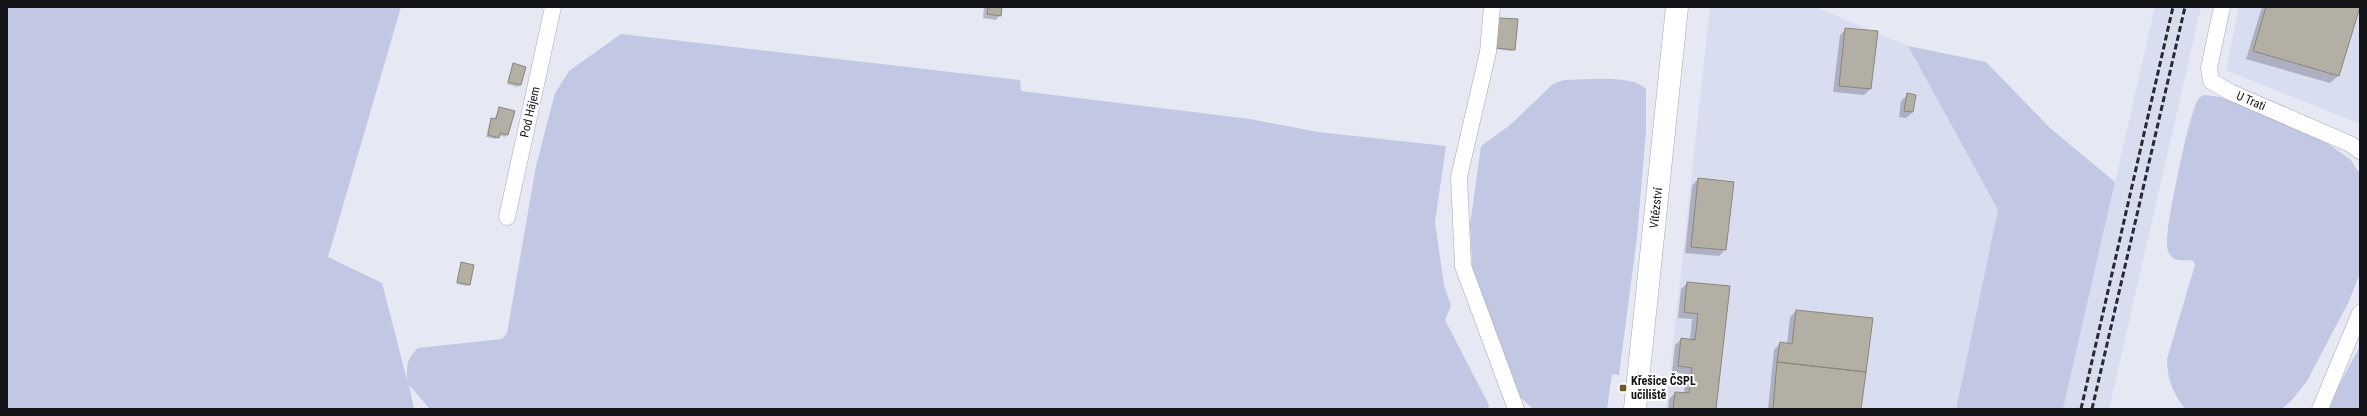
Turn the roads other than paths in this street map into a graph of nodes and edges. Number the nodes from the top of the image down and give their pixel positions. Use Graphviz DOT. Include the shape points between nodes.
graph roads {
  1 [pos="553,7"];
  2 [pos="1492,7"];
  3 [pos="1677,7"];
  4 [pos="2222,7"];
  5 [pos="2360,151"];
  6 [pos="507,217"];
  7 [pos="2360,313"];
  8 [pos="1516,409"];
  9 [pos="1635,409"];
  10 [pos="2320,409"];
  1 -- 6 [label="street, Pod Hájem"];
  2 -- 8 [label="street" via="1488,52 1459,177 1463,266"];
  3 -- 9 [label="main road, Vítězství"];
  4 -- 5 [label="street, U Trati" via="2209,68 2211,81 2230,92 2350,144"];
  7 -- 10 [label="street"];
}
